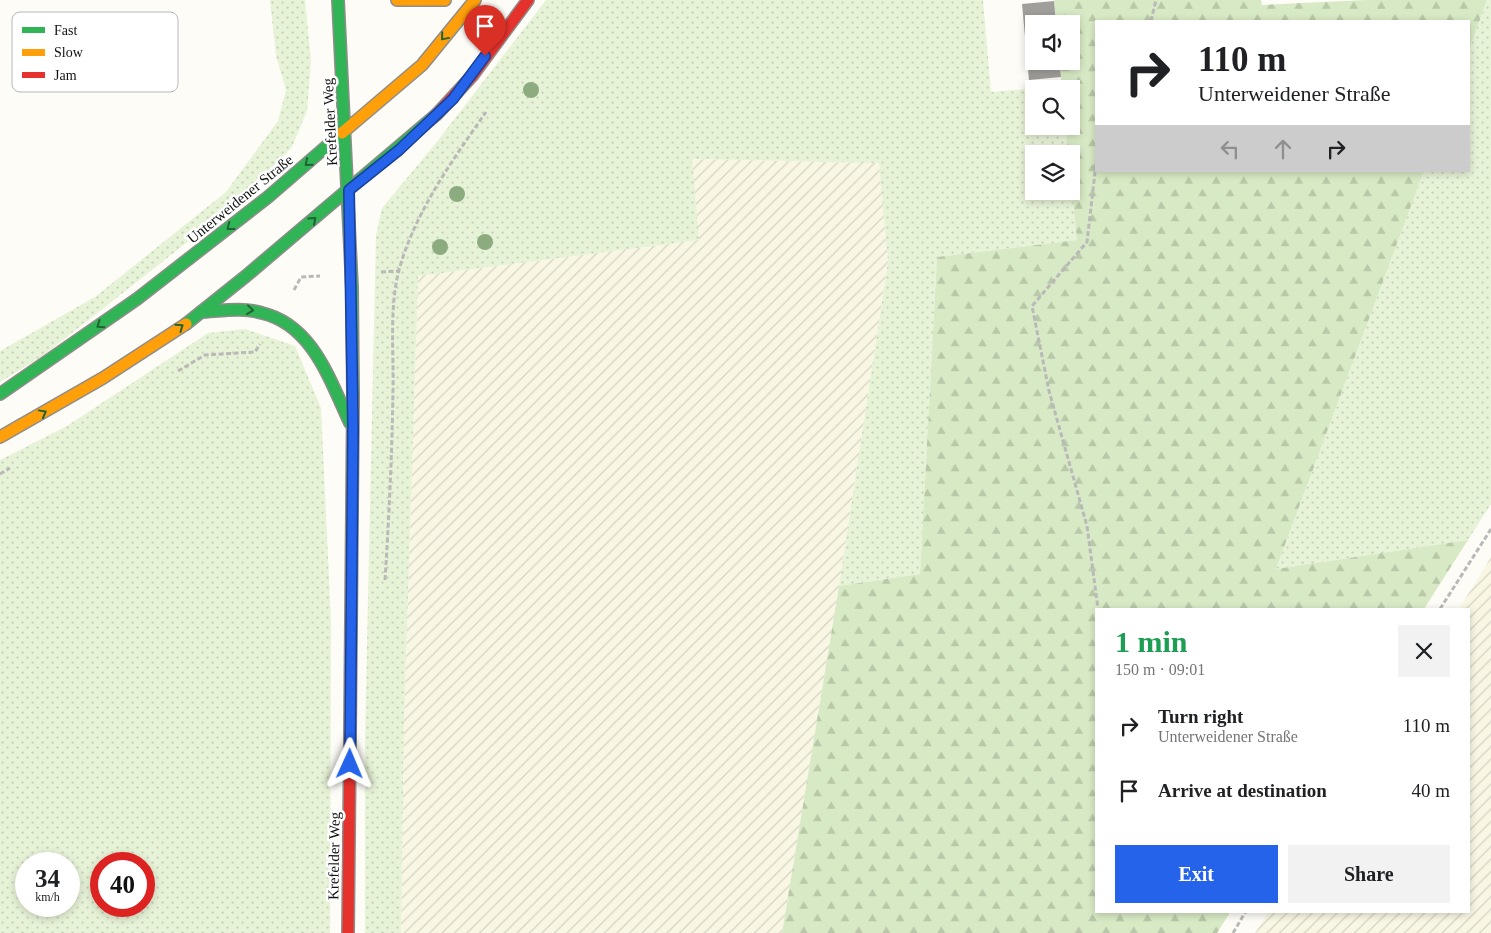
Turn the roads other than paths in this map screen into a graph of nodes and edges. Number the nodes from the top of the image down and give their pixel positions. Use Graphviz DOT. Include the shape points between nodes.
graph roads {
  1 [pos="338,0"];
  2 [pos="397,0"];
  3 [pos="445,0"];
  4 [pos="476,0"];
  5 [pos="528,0"];
  6 [pos="345,132"];
  7 [pos="349,190"];
  8 [pos="201,312"];
  9 [pos="0,394"];
  10 [pos="353,428"];
  11 [pos="0,437"];
  12 [pos="348,933"];
  1 -- 6 [label="street, Krefelder Weg"];
  2 -- 3 [label="street"];
  4 -- 6 [label="street, Unterweidener Straße, one-way" via="422,65"];
  5 -- 7 [label="street" via="453,99 399,150"];
  6 -- 7 [label="street, Krefelder Weg"];
  6 -- 9 [label="street, Unterweidener Straße, one-way" via="137,299"];
  8 -- 7 [label="street, one-way" via="278,252"];
  7 -- 10 [label="street, Krefelder Weg"];
  8 -- 10 [label="street, one-way" via="256,310 278,317 298,330 315,350"];
  11 -- 8 [label="street, one-way" via="145,352"];
  10 -- 12 [label="street, Krefelder Weg"];
}
